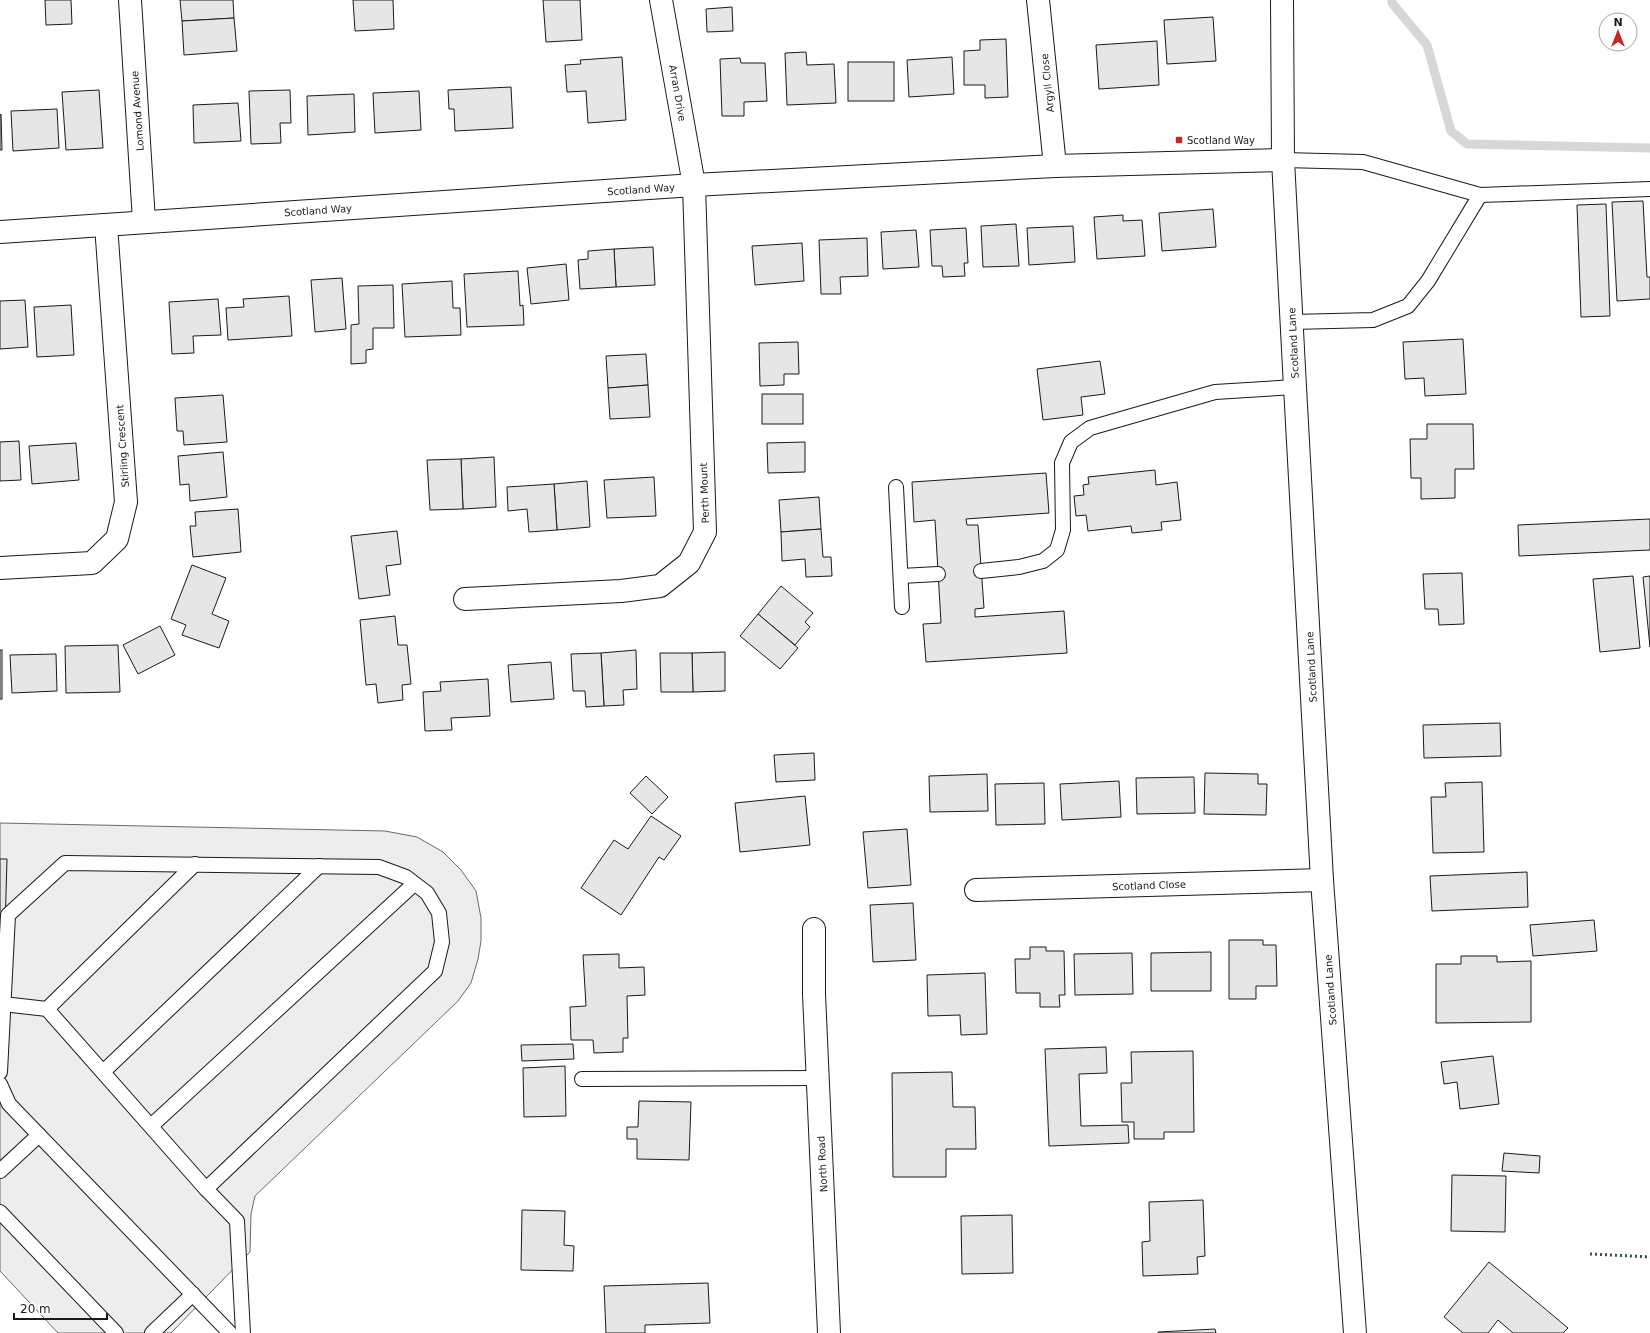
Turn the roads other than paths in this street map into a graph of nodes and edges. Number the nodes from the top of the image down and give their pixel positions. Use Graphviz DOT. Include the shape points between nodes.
graph roads {
  1 [pos="130,0"];
  2 [pos="661,0"];
  3 [pos="1038,0"];
  4 [pos="1282,0"];
  5 [pos="1283,160"];
  6 [pos="1055,166"];
  7 [pos="694,185"];
  8 [pos="1650,189"];
  9 [pos="1480,195"];
  10 [pos="144,222"];
  11 [pos="106,225"];
  12 [pos="0,232"];
  13 [pos="1292,322"];
  14 [pos="1295,387"];
  15 [pos="896,487"];
  16 [pos="0,568"];
  17 [pos="981,571"];
  18 [pos="938,574"];
  19 [pos="901,576"];
  20 [pos="464,599"];
  21 [pos="902,607"];
  22 [pos="195,864"];
  23 [pos="319,866"];
  24 [pos="1322,880"];
  25 [pos="414,884"];
  26 [pos="976,890"];
  27 [pos="814,928"];
  28 [pos="3,1004"];
  29 [pos="47,1009"];
  30 [pos="0,1072"];
  31 [pos="103,1072"];
  32 [pos="818,1078"];
  33 [pos="582,1079"];
  34 [pos="0,1084"];
  35 [pos="151,1126"];
  36 [pos="40,1135"];
  37 [pos="0,1171"];
  38 [pos="206,1189"];
  39 [pos="0,1212"];
  40 [pos="193,1294"];
  41 [pos="116,1333"];
  42 [pos="152,1333"];
  43 [pos="230,1333"];
  44 [pos="243,1333"];
  45 [pos="829,1333"];
  46 [pos="1355,1333"];
  1 -- 10 [label="street, Lomond Avenue"];
  2 -- 7 [label="street, Arran Drive"];
  3 -- 6 [label="street, Argyll Close"];
  4 -- 5 [label="street, Scotland Lane"];
  5 -- 6 [label="street, Scotland Way"];
  5 -- 9 [label="lane" via="1363,162"];
  5 -- 13 [label="street, Scotland Lane"];
  6 -- 7 [label="street, Scotland Way"];
  7 -- 10 [label="street, Scotland Way"];
  7 -- 20 [label="street, Perth Mount" via="705,532 689,563 660,586 621,591"];
  8 -- 9 [label="lane"];
  9 -- 13 [label="lane" via="1428,281 1408,306 1373,320"];
  10 -- 11 [label="street, Scotland Way"];
  11 -- 12 [label="street, Scotland Way"];
  11 -- 16 [label="street, Stirling Crescent" via="126,502 117,539 92,563"];
  13 -- 14 [label="street, Scotland Lane"];
  14 -- 17 [label="lane" via="1215,392 1090,428 1071,442 1062,463 1063,530 1057,550 1037,563"];
  14 -- 24 [label="street, Scotland Lane"];
  15 -- 19 [label="lane"];
  18 -- 19 [label="lane"];
  19 -- 21 [label="lane"];
  22 -- 23 [label="lane"];
  22 -- 28 [label="lane" via="65,863 8,915"];
  22 -- 29 [label="lane"];
  23 -- 25 [label="lane" via="379,867 406,877"];
  23 -- 31 [label="lane"];
  24 -- 26 [label="street, Scotland Close"];
  24 -- 46 [label="street, Scotland Lane"];
  25 -- 35 [label="lane"];
  25 -- 38 [label="lane" via="427,893 439,913 442,942 435,971"];
  27 -- 32 [label="street, North Road"];
  28 -- 29 [label="lane"];
  28 -- 30 [label="lane"];
  29 -- 31 [label="lane"];
  31 -- 35 [label="lane"];
  32 -- 33 [label="lane"];
  32 -- 45 [label="street, North Road"];
  34 -- 36 [label="lane" via="9,1104"];
  35 -- 38 [label="lane"];
  36 -- 37 [label="lane"];
  36 -- 40 [label="lane"];
  38 -- 44 [label="lane" via="237,1220"];
  39 -- 41 [label="lane"];
  40 -- 42 [label="lane"];
  40 -- 43 [label="lane"];
}
